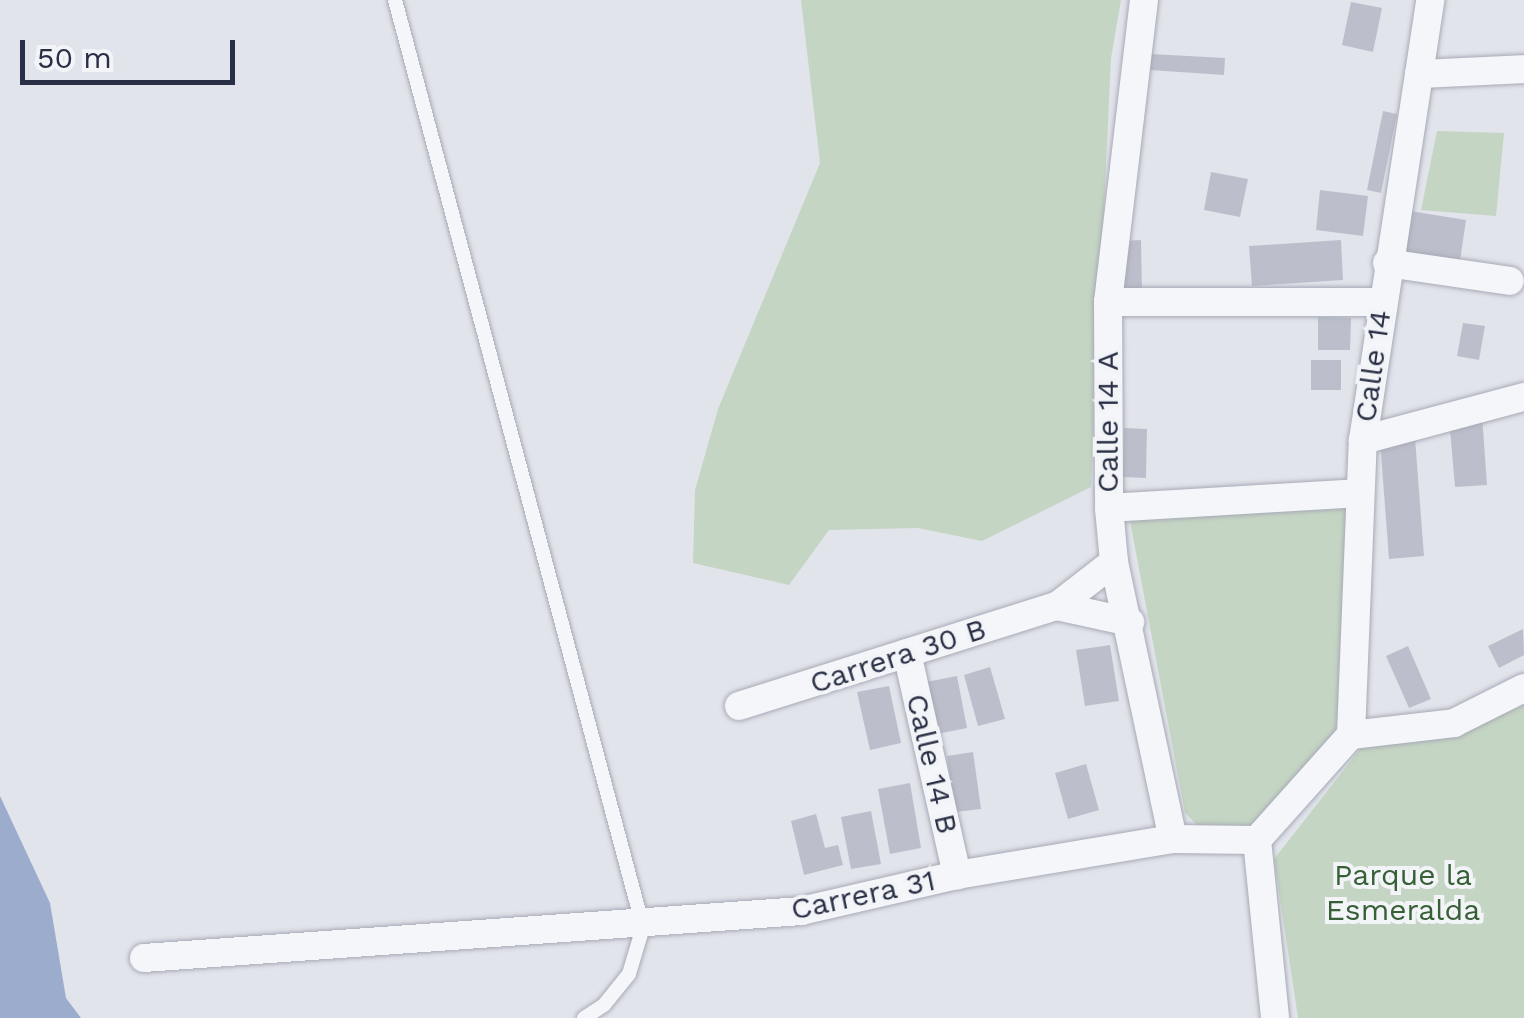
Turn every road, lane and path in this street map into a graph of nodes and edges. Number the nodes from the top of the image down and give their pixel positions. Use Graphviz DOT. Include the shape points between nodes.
graph roads {
  1 [pos="395,0"];
  2 [pos="1144,0"];
  3 [pos="1430,0"];
  4 [pos="1524,69"];
  5 [pos="1419,74"];
  6 [pos="1387,263"];
  7 [pos="1510,281"];
  8 [pos="1108,302"];
  9 [pos="1381,302"];
  10 [pos="1524,396"];
  11 [pos="1363,440"];
  12 [pos="1360,493"];
  13 [pos="1109,508"];
  14 [pos="1114,562"];
  15 [pos="1056,606"];
  16 [pos="1130,622"];
  17 [pos="907,653"];
  18 [pos="1524,688"];
  19 [pos="739,706"];
  20 [pos="1350,735"];
  21 [pos="1174,839"];
  22 [pos="1257,840"];
  23 [pos="957,875"];
  24 [pos="643,927"];
  25 [pos="144,958"];
  26 [pos="584,1018"];
  27 [pos="1275,1018"];
  1 -- 24 [label="lane"];
  2 -- 8 [label="street, Calle 14 A"];
  3 -- 5 [label="street, Calle 14"];
  4 -- 5 [label="street"];
  5 -- 6 [label="street, Calle 14"];
  6 -- 7 [label="street"];
  6 -- 9 [label="street, Calle 14"];
  8 -- 9 [label="street"];
  8 -- 13 [label="street, Calle 14 A"];
  9 -- 11 [label="street, Calle 14"];
  10 -- 11 [label="street"];
  11 -- 12 [label="street, Calle 14"];
  12 -- 13 [label="street"];
  12 -- 20 [label="street, Calle 14"];
  13 -- 14 [label="street, Calle 14 A"];
  14 -- 15 [label="street, Carrera 30 B"];
  14 -- 16 [label="street, Calle 14 A"];
  15 -- 16 [label="street, Carrera 30 B"];
  15 -- 17 [label="street, Carrera 30 B"];
  16 -- 21 [label="street, Calle 14 A"];
  17 -- 19 [label="street, Carrera 30 B"];
  17 -- 23 [label="street, Calle 14 B"];
  18 -- 20 [label="street" via="1454,723"];
  20 -- 22 [label="street"];
  21 -- 22 [label="street, Carrera 31"];
  21 -- 23 [label="street, Carrera 31"];
  22 -- 27 [label="street"];
  23 -- 24 [label="street, Carrera 31" via="801,912"];
  24 -- 25 [label="street, Carrera 31"];
  24 -- 26 [label="lane" via="628,974"];
}
